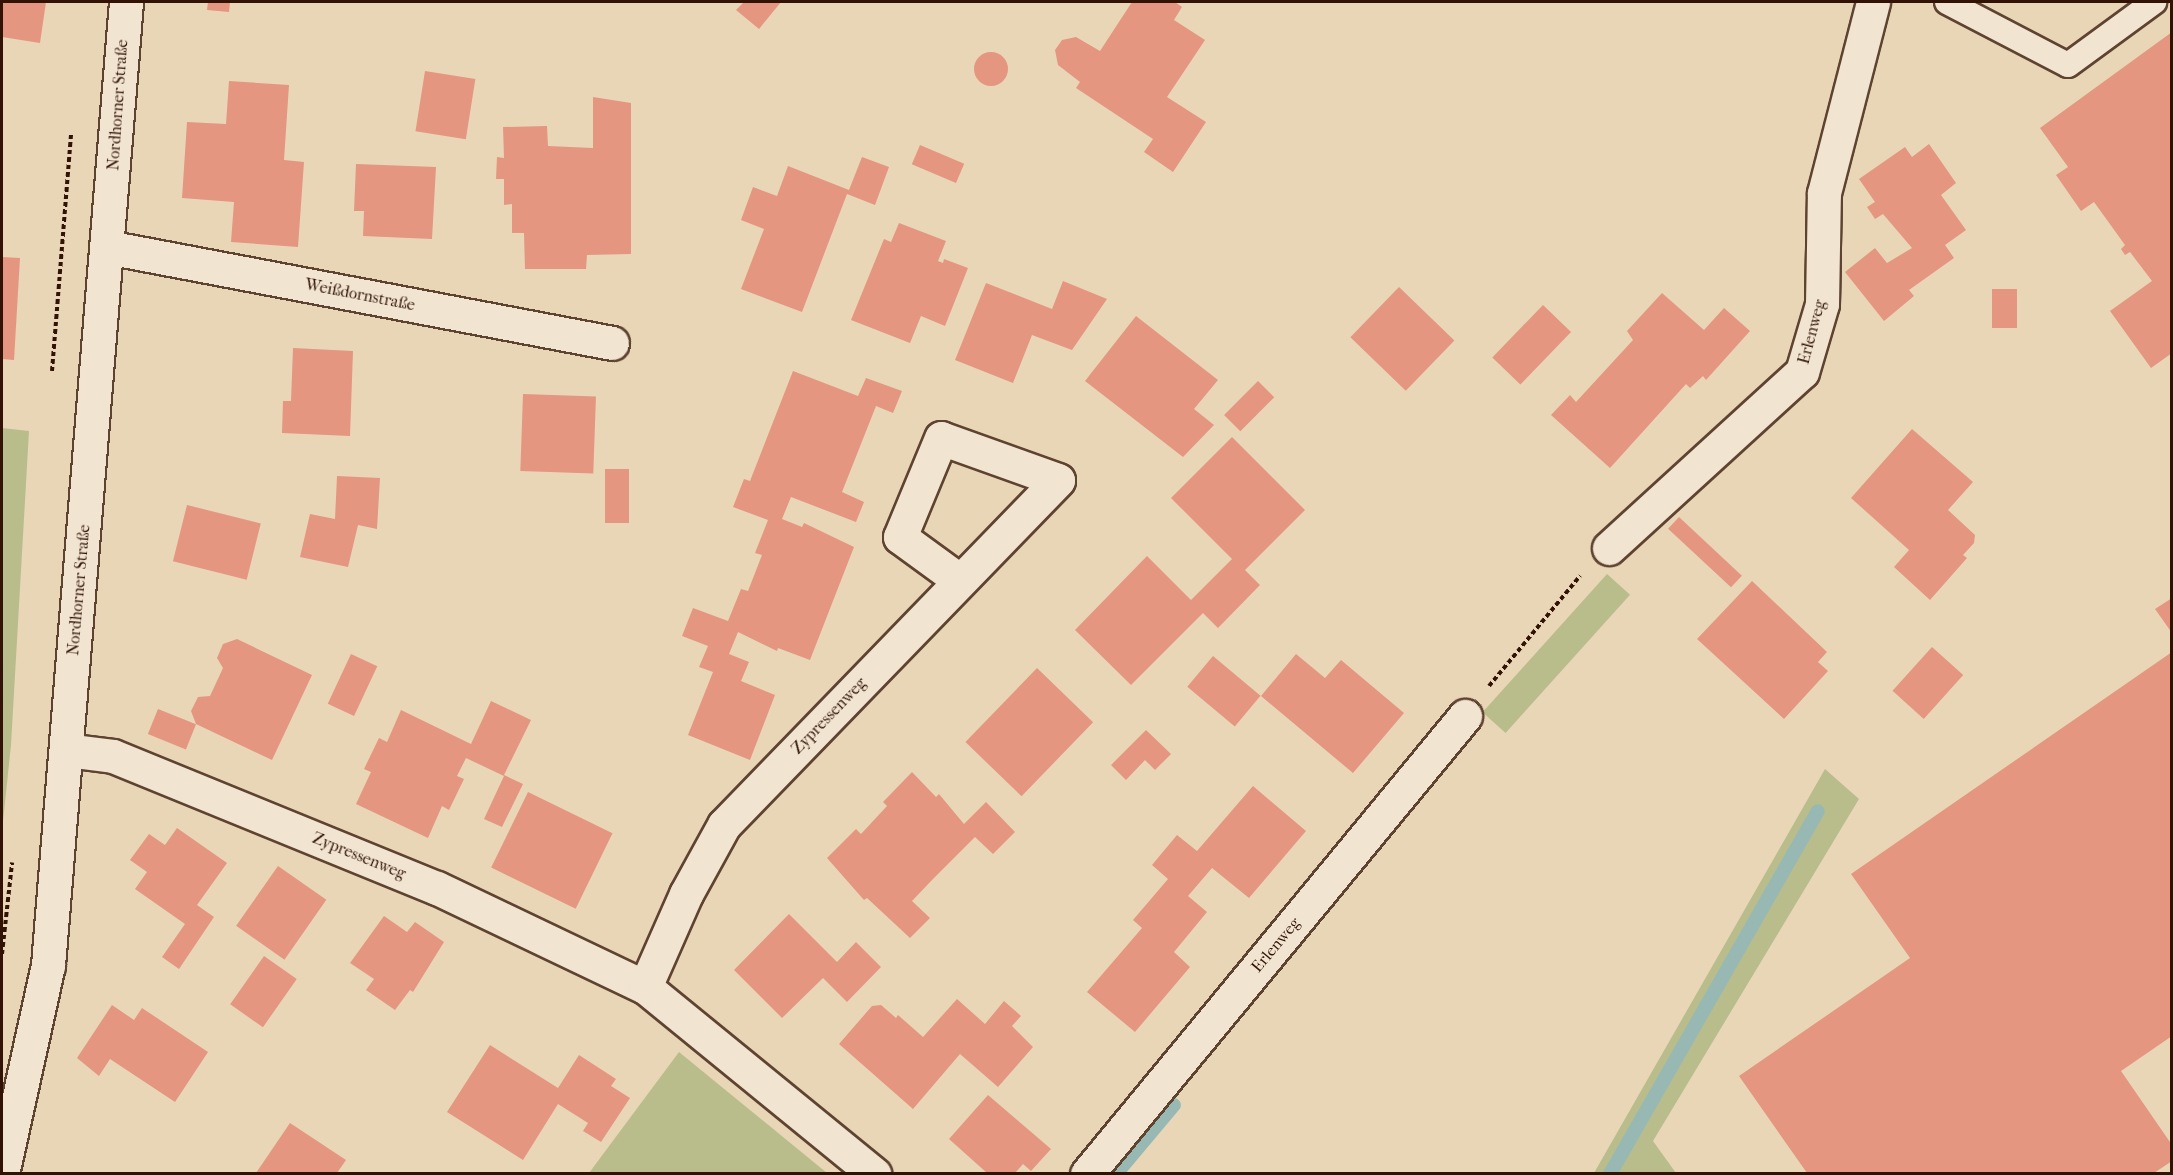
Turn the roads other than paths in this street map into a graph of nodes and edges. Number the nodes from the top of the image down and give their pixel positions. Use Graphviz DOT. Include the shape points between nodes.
graph roads {
  1 [pos="126,2"];
  2 [pos="1873,2"];
  3 [pos="1947,2"];
  4 [pos="2154,2"];
  5 [pos="107,247"];
  6 [pos="612,343"];
  7 [pos="1609,548"];
  8 [pos="959,580"];
  9 [pos="1465,716"];
  10 [pos="66,750"];
  11 [pos="645,987"];
  12 [pos="7,1130"];
  13 [pos="2,1173"];
  14 [pos="874,1173"];
  15 [pos="1087,1173"];
  1 -- 5 [label="street, Nordhorner Straße"];
  2 -- 7 [label="street, Erlenweg" via="1824,193 1822,304 1802,372"];
  3 -- 4 [label="lane" via="2068,65"];
  5 -- 6 [label="street, Weißdornstraße"];
  5 -- 10 [label="street, Nordhorner Straße"];
  8 -- 8 [label="street, Zypressenweg" via="1058,480 941,438 900,537"];
  8 -- 11 [label="street, Zypressenweg" via="724,825 686,894"];
  9 -- 15 [label="street, Erlenweg"];
  10 -- 11 [label="street, Zypressenweg" via="113,756 416,879"];
  10 -- 12 [label="street, Nordhorner Straße" via="48,964"];
  11 -- 14 [label="street, Zypressenweg"];
  12 -- 13 [label="street, Nordhorner Straße"];
}
